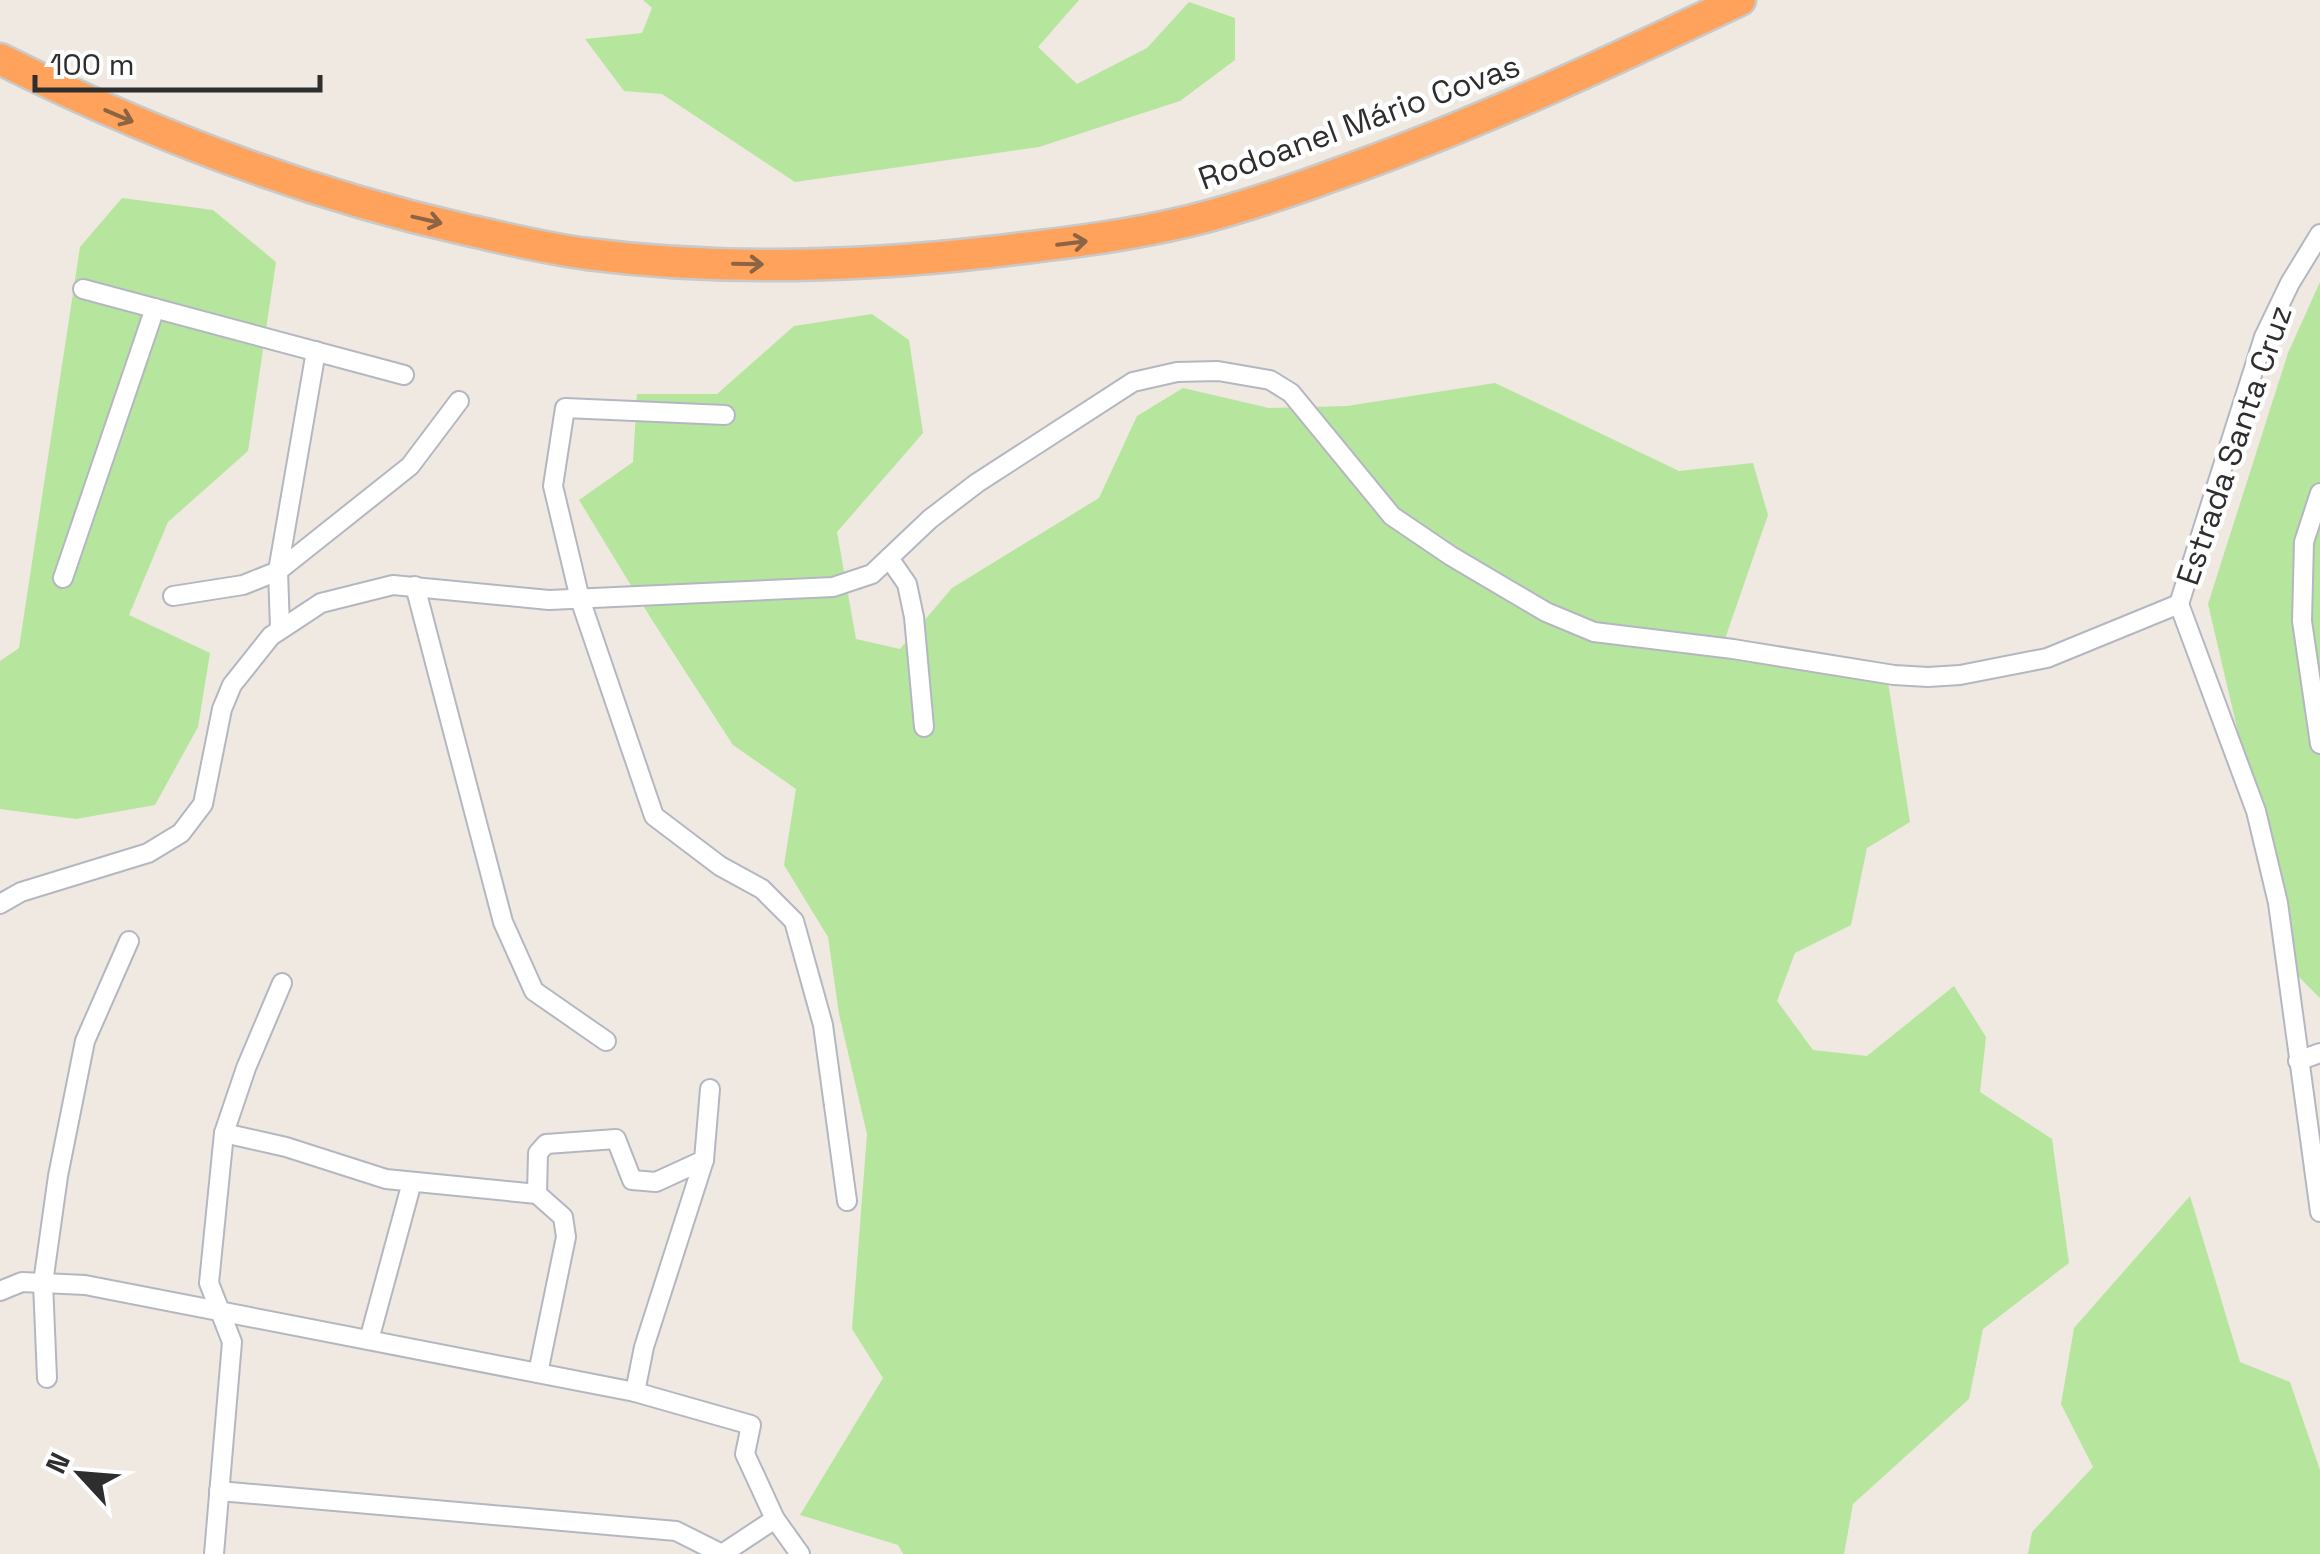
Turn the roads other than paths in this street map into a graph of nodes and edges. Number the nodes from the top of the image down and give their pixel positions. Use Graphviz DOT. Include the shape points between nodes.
graph roads {
  1 [pos="1740,0"];
  2 [pos="0,58"];
  3 [pos="2320,234"];
  4 [pos="83,289"];
  5 [pos="155,308"];
  6 [pos="316,352"];
  7 [pos="404,374"];
  8 [pos="459,401"];
  9 [pos="725,415"];
  10 [pos="2320,493"];
  11 [pos="889,558"];
  12 [pos="278,571"];
  13 [pos="63,578"];
  14 [pos="415,586"];
  15 [pos="174,596"];
  16 [pos="580,599"];
  17 [pos="2179,604"];
  18 [pos="280,628"];
  19 [pos="924,727"];
  20 [pos="2320,744"];
  21 [pos="0,904"];
  22 [pos="129,940"];
  23 [pos="282,983"];
  24 [pos="606,1041"];
  25 [pos="2320,1053"];
  26 [pos="2298,1061"];
  27 [pos="710,1089"];
  28 [pos="224,1134"];
  29 [pos="704,1160"];
  30 [pos="412,1182"];
  31 [pos="538,1194"];
  32 [pos="847,1202"];
  33 [pos="2320,1212"];
  34 [pos="43,1283"];
  35 [pos="0,1291"];
  36 [pos="222,1312"];
  37 [pos="369,1340"];
  38 [pos="538,1373"];
  39 [pos="46,1378"];
  40 [pos="635,1392"];
  41 [pos="220,1491"];
  42 [pos="775,1519"];
  43 [pos="214,1554"];
  44 [pos="800,1554"];
  2 -- 1 [label="highway, Rodoanel Mário Covas, one-way" via="174,139 415,218 584,254 852,265 1096,240 1260,202 1490,116"];
  3 -- 17 [label="street, Estrada Santa Cruz" via="2264,337"];
  4 -- 5 [label="street"];
  5 -- 6 [label="street"];
  5 -- 13 [label="street"];
  6 -- 7 [label="street"];
  6 -- 12 [label="street"];
  8 -- 12 [label="street" via="410,466"];
  9 -- 16 [label="street" via="565,408 553,486"];
  10 -- 20 [label="street" via="2304,542 2302,621"];
  11 -- 16 [label="street" via="872,574 833,587"];
  11 -- 17 [label="street" via="954,499 1116,390 1177,372 1218,372 1270,380 1291,392 1392,516 1546,612 1594,632 1881,673 1960,675 2047,658"];
  11 -- 19 [label="street" via="907,584 914,617"];
  12 -- 15 [label="street" via="243,585"];
  12 -- 18 [label="street"];
  14 -- 16 [label="street"];
  14 -- 18 [label="street" via="372,588 321,603"];
  14 -- 24 [label="street" via="503,922 534,991"];
  16 -- 32 [label="street" via="654,816 762,888 794,921 822,1026"];
  17 -- 26 [label="street" via="2256,811 2287,952"];
  18 -- 21 [label="street" via="226,696 203,804 181,833 148,853"];
  22 -- 34 [label="street" via="85,1041"];
  23 -- 28 [label="street"];
  25 -- 26 [label="street"];
  26 -- 33 [label="street"];
  27 -- 29 [label="street"];
  28 -- 30 [label="street"];
  28 -- 36 [label="street" via="209,1282"];
  29 -- 31 [label="street" via="656,1182 632,1180 616,1139 546,1144 538,1153"];
  29 -- 40 [label="street"];
  30 -- 31 [label="street"];
  30 -- 37 [label="street"];
  31 -- 38 [label="street" via="563,1217 566,1237"];
  34 -- 35 [label="street"];
  34 -- 36 [label="street"];
  34 -- 39 [label="street"];
  36 -- 37 [label="street"];
  36 -- 41 [label="street" via="232,1342"];
  37 -- 38 [label="street"];
  38 -- 40 [label="street"];
  40 -- 42 [label="street" via="751,1425 745,1454"];
  41 -- 42 [label="street" via="676,1531 722,1554"];
  41 -- 43 [label="street"];
  42 -- 44 [label="street"];
}
